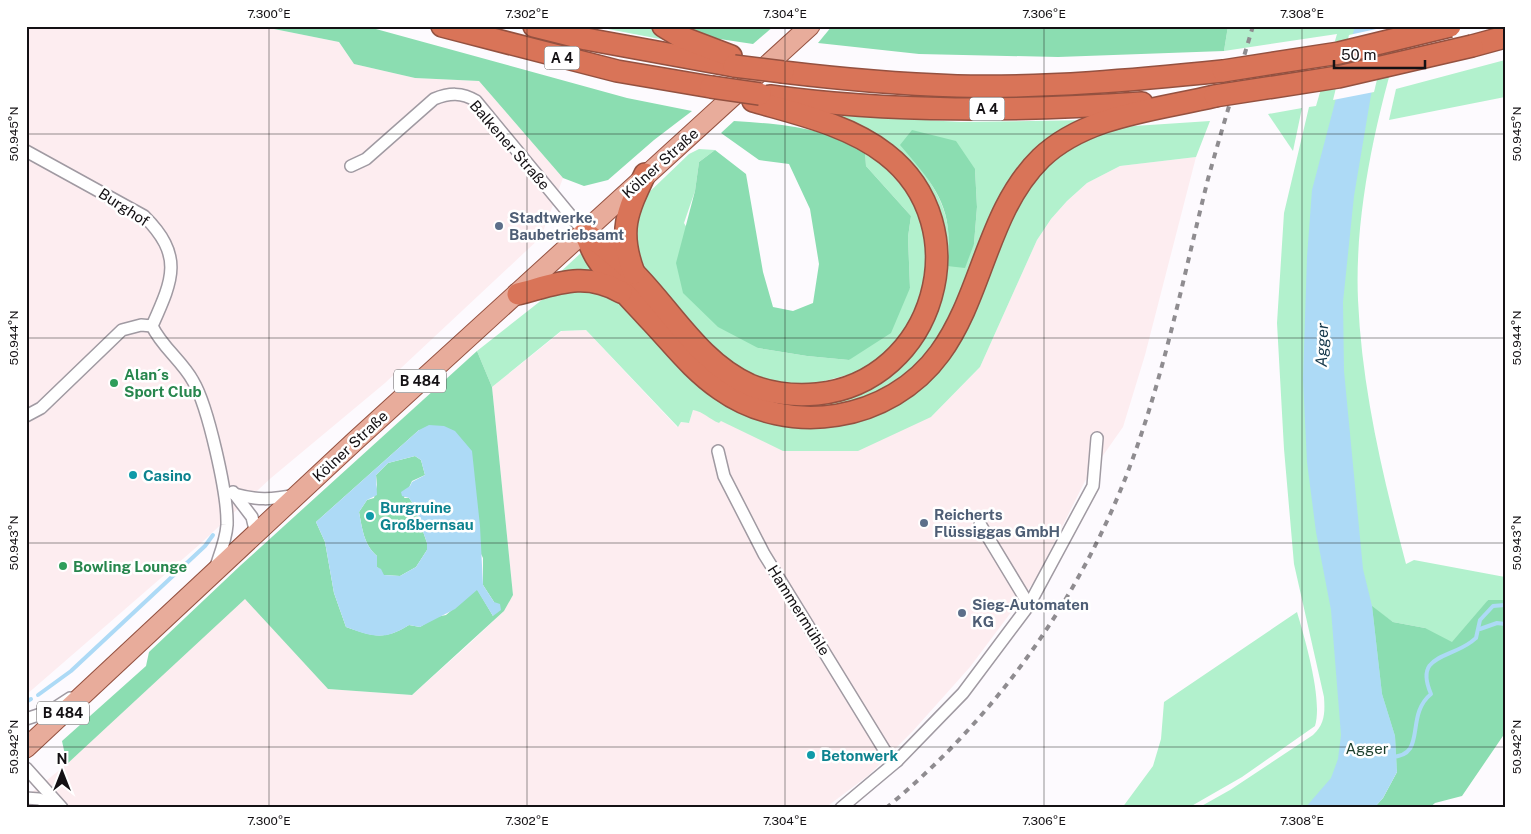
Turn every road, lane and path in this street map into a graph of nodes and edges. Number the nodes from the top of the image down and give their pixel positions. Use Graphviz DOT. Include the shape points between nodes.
graph roads {
  1 [pos="442,26"];
  2 [pos="534,26"];
  3 [pos="663,26"];
  4 [pos="810,26"];
  5 [pos="1450,26"];
  6 [pos="1505,37"];
  7 [pos="737,63"];
  8 [pos="1215,96"];
  9 [pos="757,98"];
  10 [pos="26,151"];
  11 [pos="351,166"];
  12 [pos="646,174"];
  13 [pos="585,233"];
  14 [pos="634,273"];
  15 [pos="518,294"];
  16 [pos="630,298"];
  17 [pos="152,326"];
  18 [pos="26,416"];
  19 [pos="1097,438"];
  20 [pos="718,451"];
  21 [pos="222,480"];
  22 [pos="300,493"];
  23 [pos="234,494"];
  24 [pos="980,524"];
  25 [pos="256,534"];
  26 [pos="214,573"];
  27 [pos="1028,605"];
  28 [pos="101,678"];
  29 [pos="26,719"];
  30 [pos="26,748"];
  31 [pos="896,761"];
  32 [pos="26,768"];
  33 [pos="26,798"];
  34 [pos="61,808"];
  35 [pos="841,808"];
  1 -- 9 [label="highway, A 4, bridge" via="598,67"];
  2 -- 7 [label="highway, A 4" via="586,39"];
  3 -- 7 [label="highway"];
  4 -- 12 [label="main road, Kölner Straße / B 484"];
  5 -- 7 [label="highway, A 4, bridge" via="1339,53 1223,71 1056,85 888,83 783,72"];
  6 -- 8 [label="highway, A 4, bridge" via="1338,77"];
  8 -- 9 [label="highway, A 4" via="1058,108 956,109"];
  8 -- 16 [label="highway" via="1102,123 1076,134 1046,154 1007,205 959,319 940,353 904,389 860,411 837,416 789,417 734,398 692,366"];
  9 -- 14 [label="highway" via="864,140 897,164 916,189 934,230 937,268 930,305 914,336 889,364 852,386 824,393 781,394 752,385 721,368"];
  10 -- 17 [label="street, Burghof" via="144,216 159,232 167,247 171,274"];
  11 -- 13 [label="street, Balkener Straße" via="366,159 434,100 446,94 461,95 476,101"];
  12 -- 13 [label="main road, Kölner Straße / B 484"];
  12 -- 14 [label="highway" via="628,210 624,231 627,256"];
  13 -- 14 [label="highway"];
  13 -- 15 [label="main road, Kölner Straße / B 484"];
  13 -- 16 [label="highway" via="598,260"];
  15 -- 16 [label="highway" via="583,280 608,285"];
  15 -- 22 [label="main road, Kölner Straße / B 484"];
  17 -- 18 [label="street" via="140,325 122,330 41,408"];
  17 -- 21 [label="street" via="193,380 204,407"];
  19 -- 27 [label="street" via="1093,486"];
  20 -- 31 [label="street, Hammermühle" via="724,476 764,554 885,750"];
  21 -- 23 [label="street"];
  21 -- 26 [label="street" via="227,528"];
  22 -- 23 [label="street" via="272,500 255,500"];
  22 -- 25 [label="main road, Kölner Straße / B 484"];
  23 -- 25 [label="street" via="252,517"];
  24 -- 27 [label="street"];
  25 -- 26 [label="main road, Kölner Straße / B 484"];
  26 -- 28 [label="main road, Kölner Straße / B 484"];
  27 -- 31 [label="street" via="963,693"];
  28 -- 29 [label="street" via="50,711"];
  28 -- 30 [label="main road, Kölner Straße / B 484"];
  31 -- 35 [label="street"];
  32 -- 34 [label="street"];
  33 -- 34 [label="street" via="39,799"];
}
